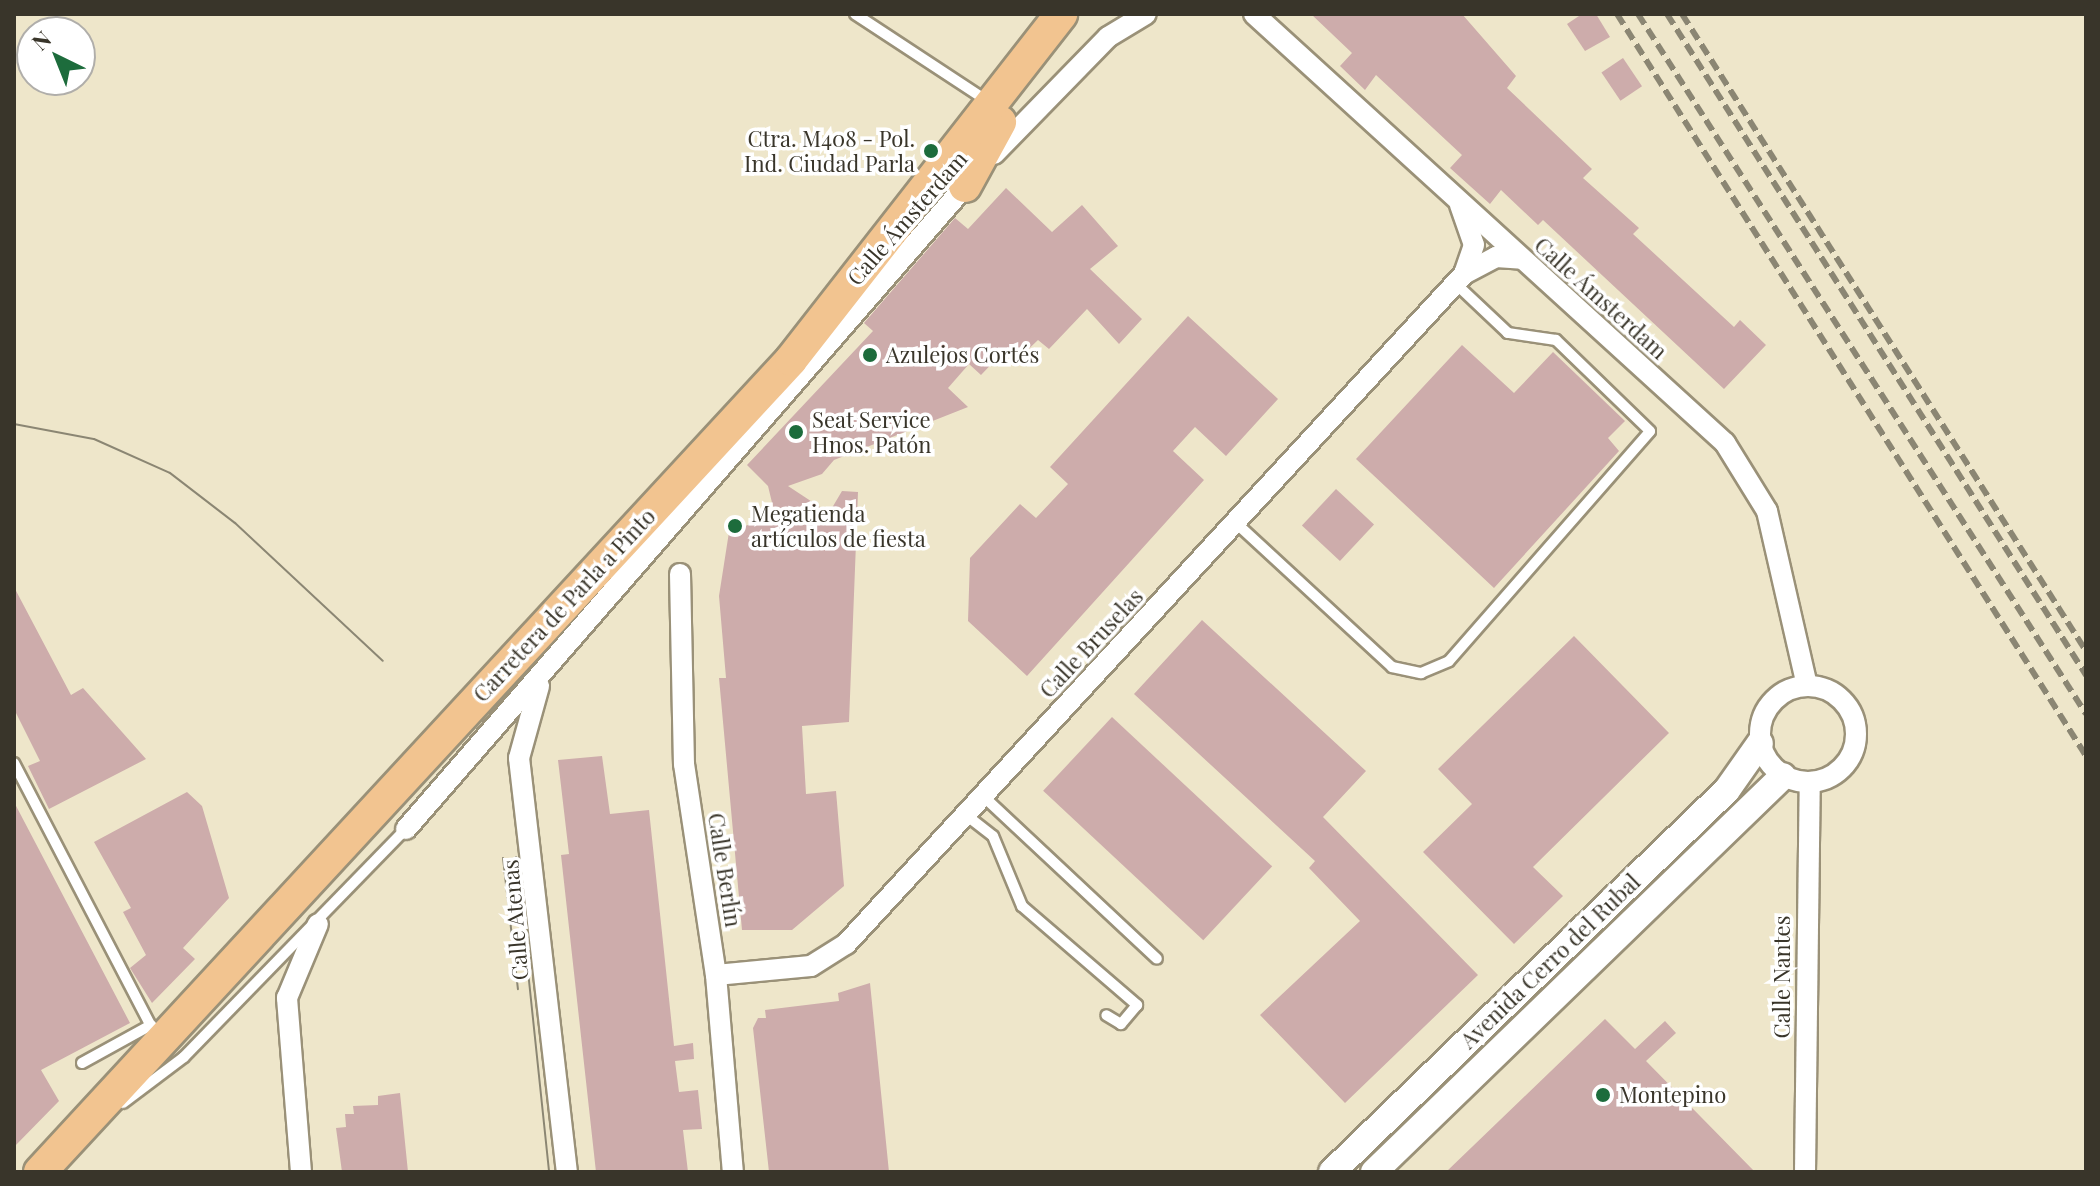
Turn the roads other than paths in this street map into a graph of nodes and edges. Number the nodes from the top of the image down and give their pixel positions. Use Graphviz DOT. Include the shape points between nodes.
graph roads {
  1 [pos="855,14"];
  2 [pos="1146,14"];
  3 [pos="1254,14"];
  4 [pos="1060,16"];
  5 [pos="994,106"];
  6 [pos="965,186"];
  7 [pos="1459,201"];
  8 [pos="1522,259"];
  9 [pos="1459,278"];
  10 [pos="1235,522"];
  11 [pos="680,574"];
  12 [pos="547,668"];
  13 [pos="1807,685"];
  14 [pos="1760,743"];
  15 [pos="14,763"];
  16 [pos="1783,776"];
  17 [pos="1810,783"];
  18 [pos="983,796"];
  19 [pos="966,815"];
  20 [pos="406,829"];
  21 [pos="318,924"];
  22 [pos="1157,959"];
  23 [pos="716,975"];
  24 [pos="1106,1015"];
  25 [pos="155,1034"];
  26 [pos="82,1063"];
  27 [pos="47,1165"];
  28 [pos="301,1172"];
  29 [pos="567,1172"];
  30 [pos="733,1172"];
  31 [pos="1332,1172"];
  32 [pos="1374,1172"];
  33 [pos="1805,1172"];
  1 -- 5 [label="lane"];
  2 -- 6 [label="street, Calle Ámsterdam" via="1054,87"];
  3 -- 7 [label="street, Calle Ámsterdam"];
  4 -- 5 [label="main road, Carretera de Parla a Pinto"];
  4 -- 6 [label="main road"];
  5 -- 25 [label="main road, Carretera de Parla a Pinto" via="791,360"];
  6 -- 12 [label="street, Calle Ámsterdam"];
  7 -- 8 [label="street, Calle Ámsterdam"];
  7 -- 9 [label="street" via="1474,245"];
  8 -- 9 [label="street" via="1496,257"];
  8 -- 13 [label="street, Calle Ámsterdam" via="1725,443 1767,511"];
  9 -- 10 [label="street, Calle Bruselas"];
  9 -- 10 [label="lane" via="1508,333 1556,340 1650,431 1449,661 1421,673 1392,667"];
  10 -- 18 [label="street, Calle Bruselas"];
  11 -- 23 [label="street, Calle Berlín" via="684,764"];
  12 -- 20 [label="street, Calle Ámsterdam"];
  12 -- 29 [label="street, Calle Atenas" via="519,758"];
  13 -- 14 [label="street" via="1776,697 1765,710"];
  13 -- 17 [label="street" via="1839,696 1855,724 1840,770"];
  14 -- 16 [label="street"];
  14 -- 31 [label="street, Avenida Cerro del Rubal" via="1727,790"];
  15 -- 25 [label="lane"];
  16 -- 17 [label="street"];
  16 -- 32 [label="street, Avenida Cerro del Rubal"];
  17 -- 33 [label="street, Calle Nantes"];
  18 -- 19 [label="street, Calle Bruselas"];
  18 -- 22 [label="lane"];
  19 -- 23 [label="street, Calle Bruselas" via="835,952 811,966"];
  19 -- 24 [label="lane" via="993,836 1022,906 1137,1005 1121,1024"];
  20 -- 21 [label="lane"];
  21 -- 27 [label="lane" via="184,1057"];
  21 -- 28 [label="street" via="287,998"];
  23 -- 30 [label="street, Calle Berlín"];
  25 -- 26 [label="lane"];
  25 -- 27 [label="main road, Carretera de Parla a Pinto"];
}
